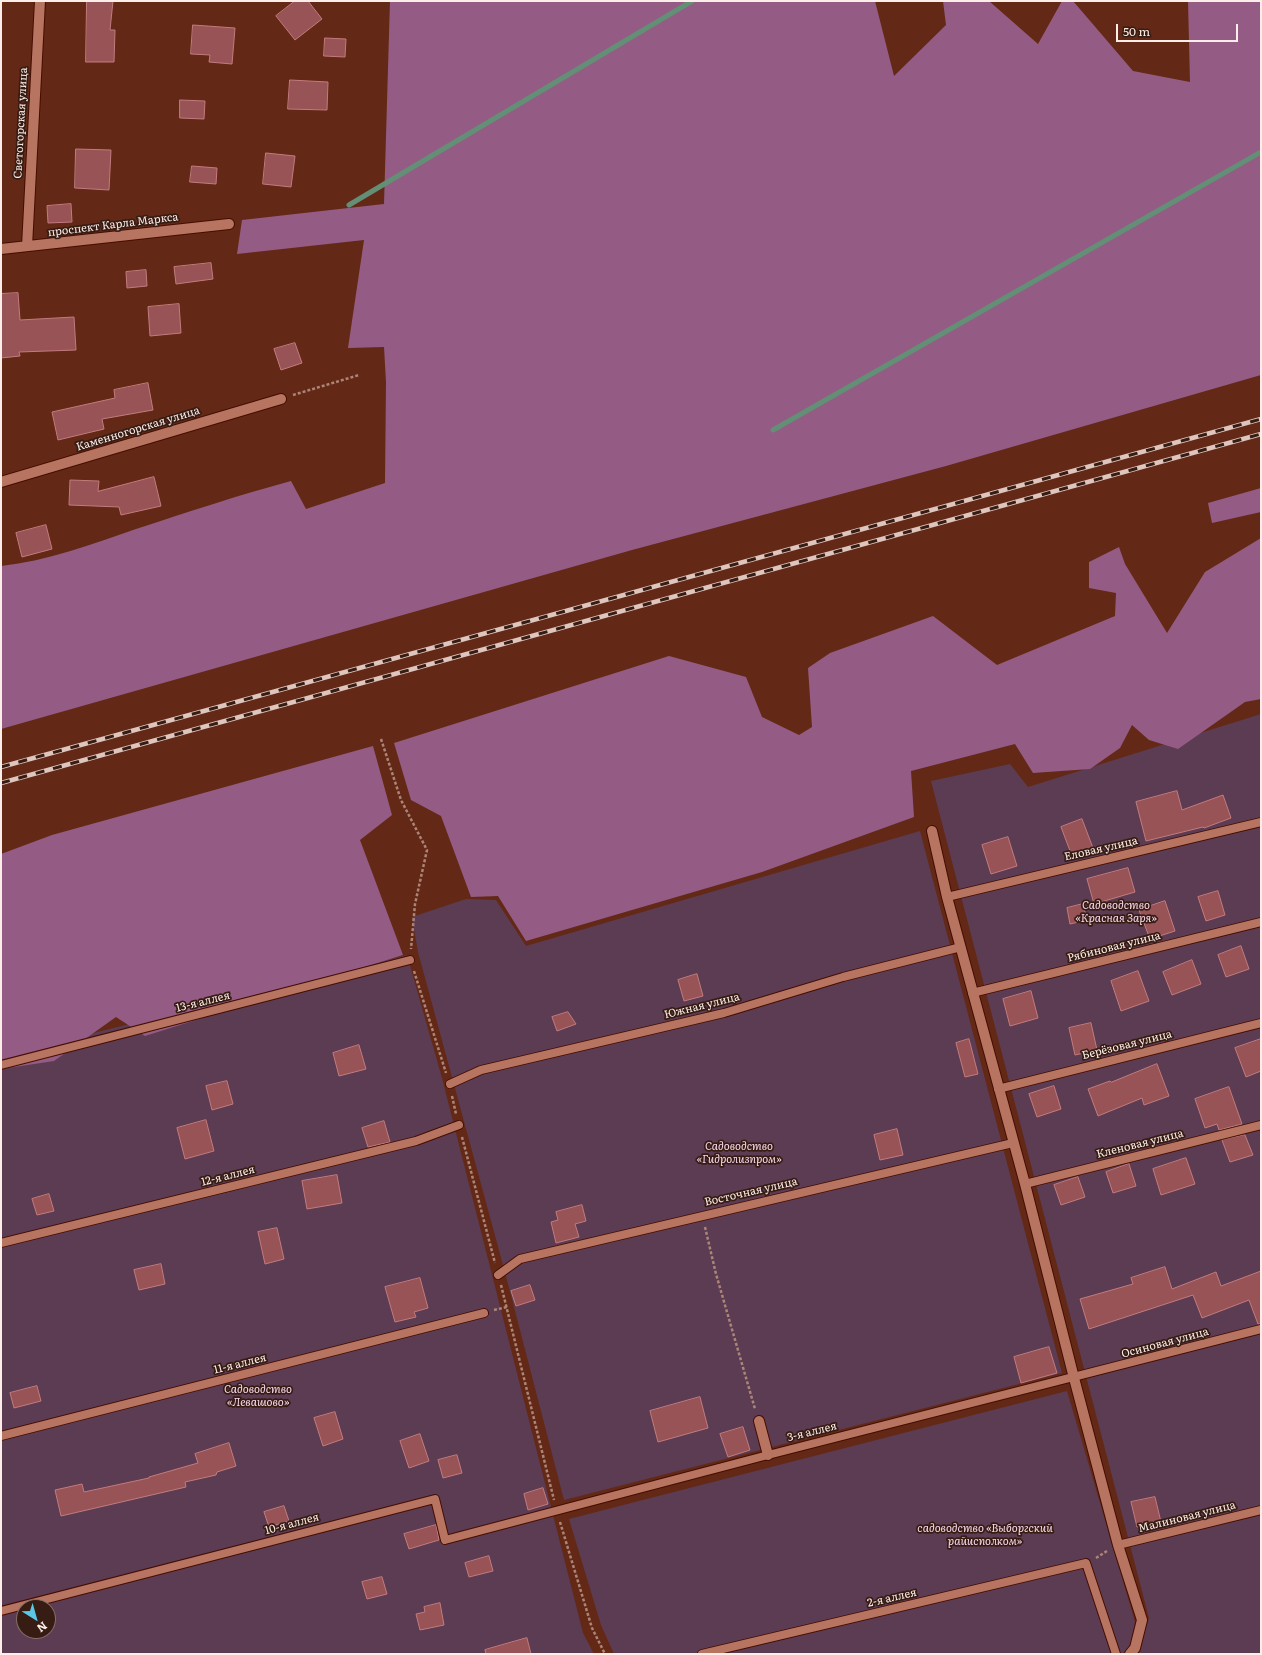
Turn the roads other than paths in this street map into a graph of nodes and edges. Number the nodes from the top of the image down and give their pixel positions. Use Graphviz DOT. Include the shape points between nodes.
graph roads {
  1 [pos="40,1"];
  2 [pos="228,224"];
  3 [pos="27,246"];
  4 [pos="1,249"];
  5 [pos="281,399"];
  6 [pos="1,482"];
  7 [pos="1261,822"];
  8 [pos="932,831"];
  9 [pos="947,897"];
  10 [pos="1261,922"];
  11 [pos="961,947"];
  12 [pos="410,960"];
  13 [pos="972,993"];
  14 [pos="1261,1023"];
  15 [pos="1,1066"];
  16 [pos="450,1084"];
  17 [pos="998,1089"];
  18 [pos="459,1124"];
  19 [pos="1261,1124"];
  20 [pos="1013,1143"];
  21 [pos="1025,1184"];
  22 [pos="1,1244"];
  23 [pos="498,1275"];
  24 [pos="484,1313"];
  25 [pos="1261,1329"];
  26 [pos="1074,1378"];
  27 [pos="759,1421"];
  28 [pos="1,1436"];
  29 [pos="768,1455"];
  30 [pos="556,1510"];
  31 [pos="1261,1510"];
  32 [pos="1114,1548"];
  33 [pos="1,1612"];
  34 [pos="702,1654"];
  35 [pos="1116,1654"];
  36 [pos="1130,1654"];
  1 -- 3 [label="street, Светогорская улица"];
  2 -- 3 [label="street, проспект Карла Маркса"];
  3 -- 4 [label="street, проспект Карла Маркса"];
  5 -- 6 [label="street, Каменногорская улица"];
  7 -- 9 [label="lane, Еловая улица"];
  8 -- 9 [label="street"];
  9 -- 11 [label="street"];
  10 -- 13 [label="lane, Рябиновая улица"];
  11 -- 13 [label="street"];
  11 -- 16 [label="lane, Южная улица" via="724,1013 481,1070"];
  12 -- 15 [label="lane, 13-я аллея"];
  13 -- 17 [label="street"];
  14 -- 17 [label="lane, Берёзовая улица"];
  17 -- 20 [label="street"];
  18 -- 22 [label="lane, 12-я аллея" via="416,1141"];
  19 -- 21 [label="lane, Кленовая улица"];
  20 -- 21 [label="street"];
  20 -- 23 [label="lane, Восточная улица" via="520,1259"];
  21 -- 26 [label="street"];
  24 -- 28 [label="lane, 11-я аллея"];
  25 -- 26 [label="lane, Осиновая улица"];
  26 -- 29 [label="lane, 3-я аллея"];
  26 -- 32 [label="street"];
  27 -- 29 [label="street"];
  29 -- 30 [label="lane, 3-я аллея"];
  30 -- 33 [label="lane, 10-я аллея" via="445,1540 436,1498"];
  31 -- 32 [label="lane, Малиновая улица"];
  32 -- 36 [label="street" via="1142,1620 1136,1648"];
  34 -- 35 [label="lane, 2-я аллея" via="1086,1563"];
}
